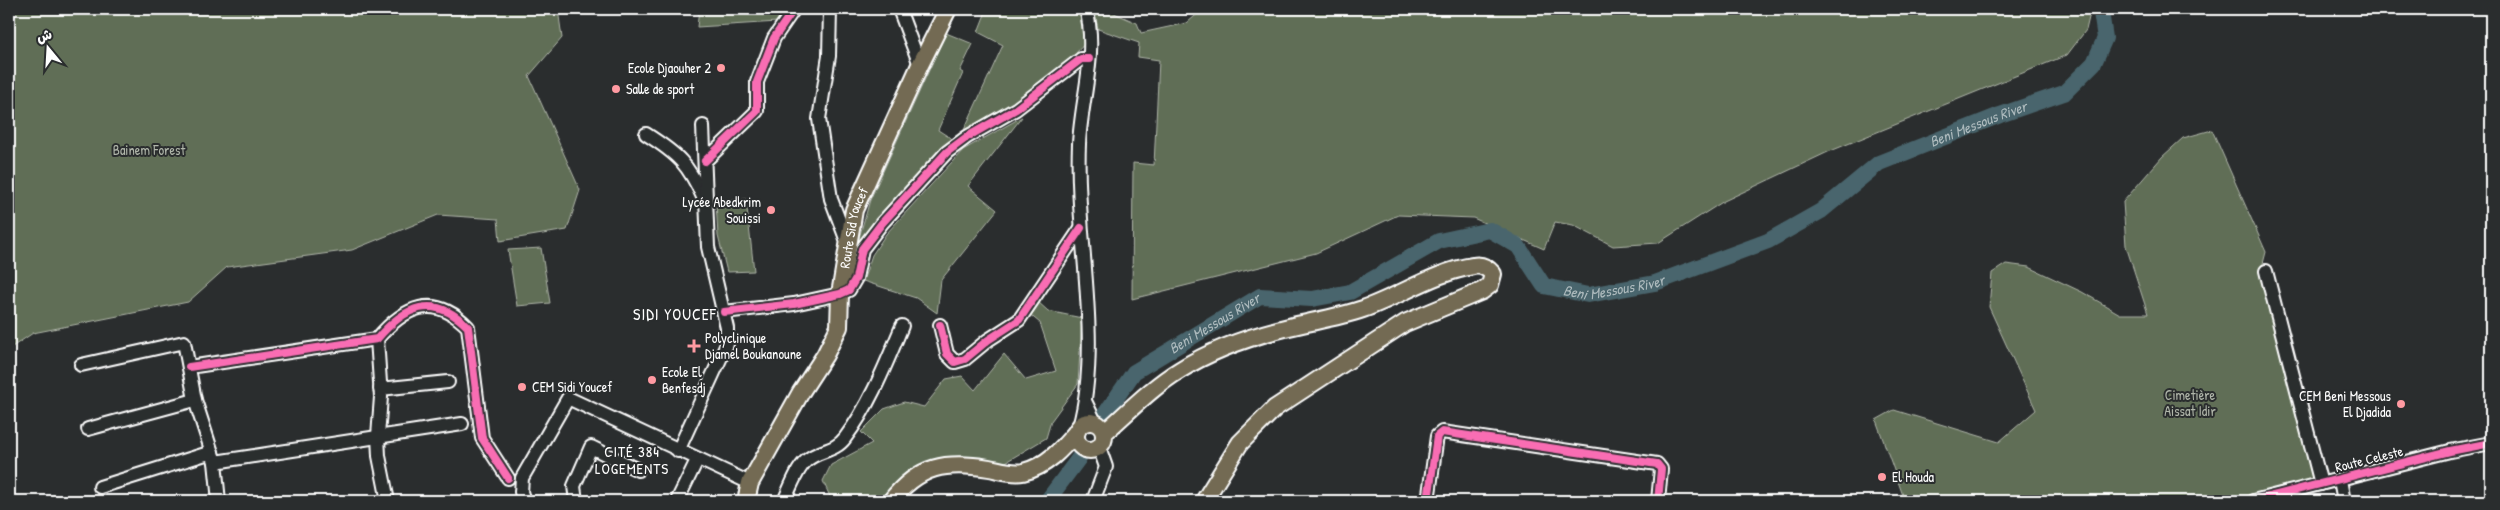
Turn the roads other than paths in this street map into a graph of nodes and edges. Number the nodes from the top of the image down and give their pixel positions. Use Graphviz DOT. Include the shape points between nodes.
graph roads {
  1 [pos="794,9"];
  2 [pos="830,9"];
  3 [pos="899,9"];
  4 [pos="948,9"];
  5 [pos="1086,9"];
  6 [pos="1089,59"];
  7 [pos="920,65"];
  8 [pos="703,126"];
  9 [pos="646,134"];
  10 [pos="705,161"];
  11 [pos="707,204"];
  12 [pos="1081,228"];
  13 [pos="848,244"];
  14 [pos="2266,271"];
  15 [pos="840,294"];
  16 [pos="724,312"];
  17 [pos="902,326"];
  18 [pos="940,326"];
  19 [pos="376,340"];
  20 [pos="81,365"];
  21 [pos="189,367"];
  22 [pos="448,382"];
  23 [pos="380,389"];
  24 [pos="195,400"];
  25 [pos="1086,403"];
  26 [pos="462,424"];
  27 [pos="88,429"];
  28 [pos="1078,429"];
  29 [pos="378,436"];
  30 [pos="1096,438"];
  31 [pos="2491,443"];
  32 [pos="678,451"];
  33 [pos="214,457"];
  34 [pos="697,460"];
  35 [pos="1046,462"];
  36 [pos="638,470"];
  37 [pos="508,478"];
  38 [pos="2340,480"];
  39 [pos="750,483"];
  40 [pos="2321,484"];
  41 [pos="100,487"];
  42 [pos="219,501"];
  43 [pos="388,501"];
  44 [pos="524,501"];
  45 [pos="576,501"];
  46 [pos="678,501"];
  47 [pos="746,501"];
  48 [pos="784,501"];
  49 [pos="892,501"];
  50 [pos="1093,501"];
  51 [pos="1204,501"];
  52 [pos="1428,501"];
  53 [pos="1658,501"];
  54 [pos="2253,501"];
  55 [pos="2344,501"];
  1 -- 10 [label="street" via="774,38 757,82 757,111"];
  2 -- 13 [label="street" via="829,56 819,119 831,199"];
  3 -- 7 [label="street"];
  4 -- 7 [label="main road, Route Sid Youcef"];
  5 -- 6 [label="street" via="1091,26"];
  6 -- 12 [label="street" via="1079,145"];
  6 -- 15 [label="street" via="1077,62 1016,109 947,152 862,249 856,278 849,290"];
  7 -- 13 [label="main road, Route Sid Youcef" via="854,210"];
  8 -- 10 [label="street"];
  9 -- 11 [label="street" via="672,150 690,169"];
  10 -- 11 [label="street"];
  11 -- 16 [label="street" via="708,247"];
  12 -- 18 [label="street" via="1019,320 965,359 955,362 947,354"];
  12 -- 25 [label="street" via="1088,319"];
  13 -- 15 [label="main road, Route Sid Youcef"];
  14 -- 40 [label="street"];
  15 -- 16 [label="street" via="794,304"];
  15 -- 39 [label="main road, Route Sid Youcef" via="839,327 829,348"];
  16 -- 32 [label="street" via="727,344"];
  17 -- 48 [label="street" via="880,377 844,439 830,451 805,462"];
  19 -- 21 [label="street"];
  19 -- 23 [label="street"];
  19 -- 37 [label="street" via="393,320 407,312 424,308 444,309 458,316 468,327 482,438"];
  20 -- 21 [label="street" via="184,342"];
  21 -- 24 [label="street"];
  22 -- 23 [label="street"];
  23 -- 29 [label="street"];
  24 -- 27 [label="street"];
  24 -- 33 [label="street"];
  25 -- 28 [label="street"];
  25 -- 30 [label="street"];
  26 -- 29 [label="street"];
  28 -- 30 [label="main road" via="1090,422"];
  28 -- 30 [label="main road" via="1079,444"];
  28 -- 35 [label="main road"];
  29 -- 33 [label="street"];
  29 -- 43 [label="street"];
  30 -- 35 [label="main road"];
  30 -- 50 [label="street" via="1106,468"];
  30 -- 51 [label="main road" via="1160,383 1215,351 1289,327 1385,302 1449,272 1475,265 1483,266 1493,274 1482,291 1405,323 1275,408 1240,443"];
  31 -- 38 [label="street, Route Celeste"];
  32 -- 34 [label="street"];
  32 -- 44 [label="street" via="568,398 522,478"];
  33 -- 41 [label="street"];
  33 -- 42 [label="street"];
  34 -- 39 [label="street"];
  34 -- 46 [label="street"];
  35 -- 49 [label="main road" via="1022,472 964,464 947,465 918,475"];
  36 -- 45 [label="street" via="591,447 574,486"];
  38 -- 40 [label="street, Route Celeste"];
  38 -- 55 [label="street"];
  39 -- 47 [label="main road, Route Sid Youcef"];
  40 -- 54 [label="street, Route Celeste"];
  52 -- 53 [label="street" via="1437,436 1442,432 1657,464 1661,469"];
}
